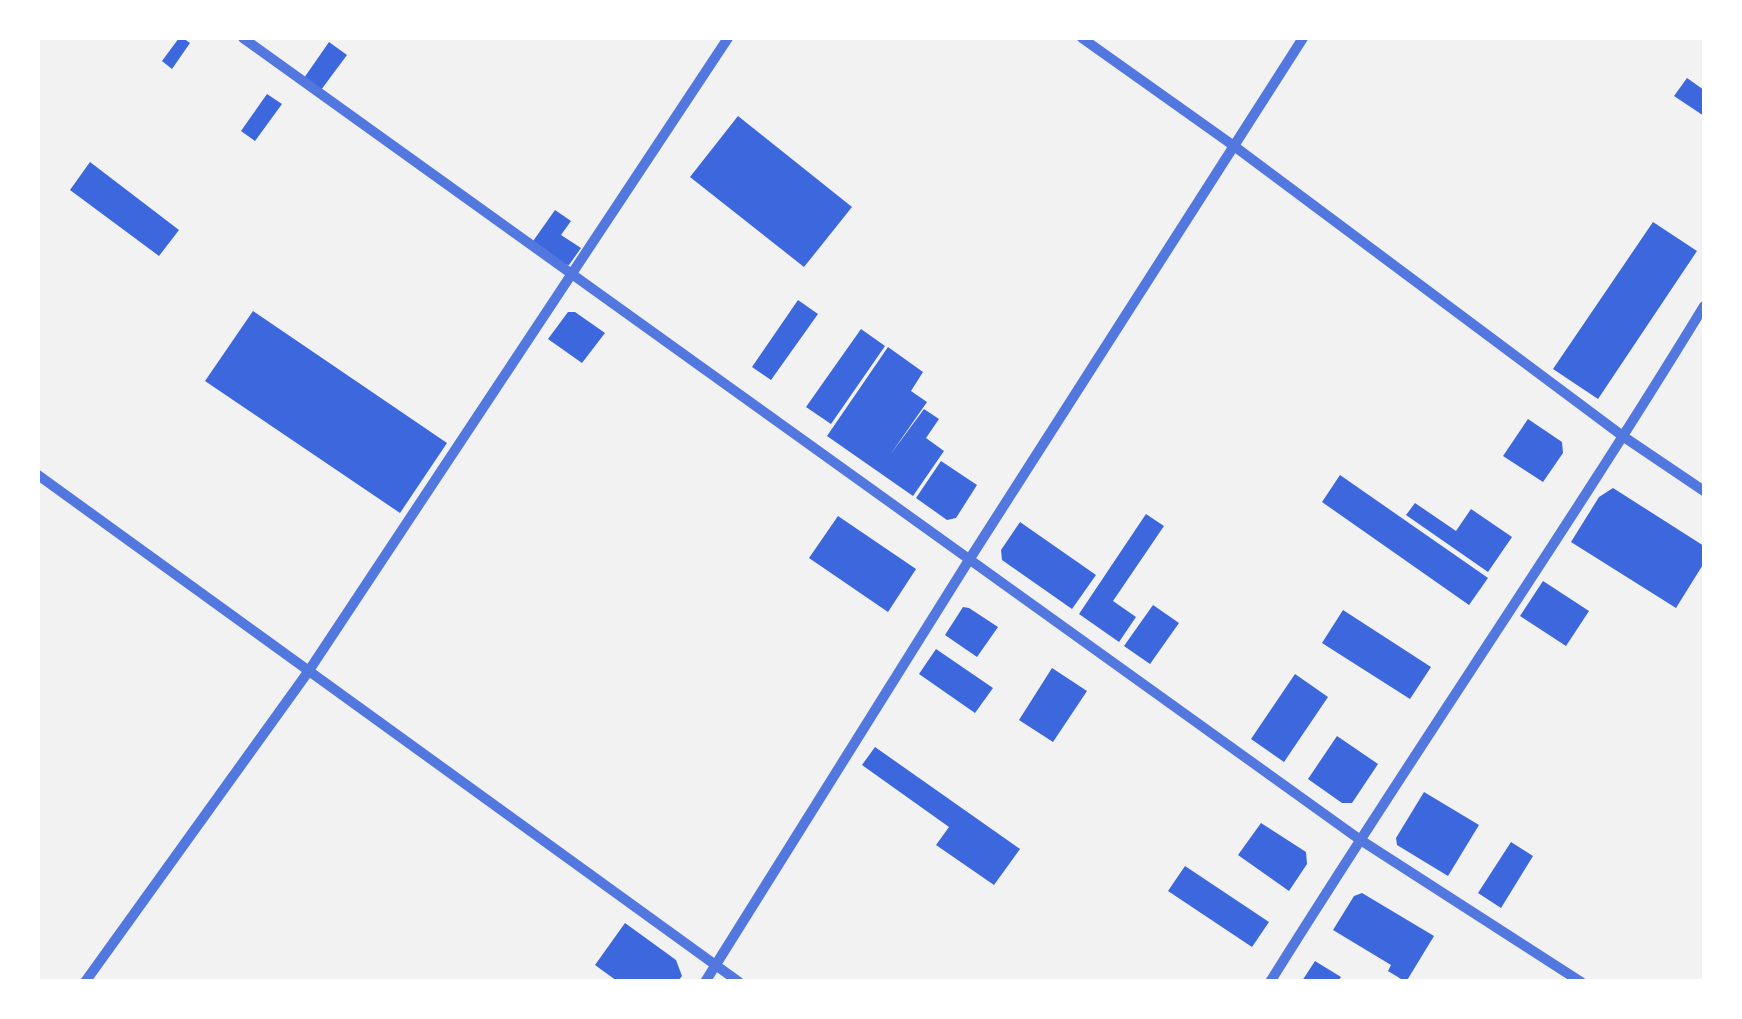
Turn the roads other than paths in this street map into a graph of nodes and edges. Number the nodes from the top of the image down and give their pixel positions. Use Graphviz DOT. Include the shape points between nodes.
graph roads {
  1 [pos="243,38"];
  2 [pos="728,38"];
  3 [pos="1082,38"];
  4 [pos="1303,38"];
  5 [pos="1234,146"];
  6 [pos="572,276"];
  7 [pos="1704,306"];
  8 [pos="1624,437"];
  9 [pos="38,476"];
  10 [pos="1704,491"];
  11 [pos="968,560"];
  12 [pos="308,672"];
  13 [pos="1359,839"];
  14 [pos="716,965"];
  15 [pos="85,982"];
  16 [pos="705,982"];
  17 [pos="739,982"];
  18 [pos="1270,982"];
  19 [pos="1581,982"];
  1 -- 6 [label="street"];
  2 -- 6 [label="street"];
  3 -- 5 [label="street"];
  4 -- 5 [label="street"];
  5 -- 8 [label="street"];
  5 -- 11 [label="street"];
  6 -- 11 [label="street"];
  6 -- 12 [label="street"];
  7 -- 8 [label="street"];
  8 -- 10 [label="street"];
  8 -- 13 [label="street"];
  9 -- 12 [label="street"];
  11 -- 13 [label="street"];
  11 -- 14 [label="street"];
  12 -- 14 [label="street"];
  12 -- 15 [label="street"];
  13 -- 18 [label="street"];
  13 -- 19 [label="street"];
  14 -- 16 [label="street"];
  14 -- 17 [label="street"];
}
